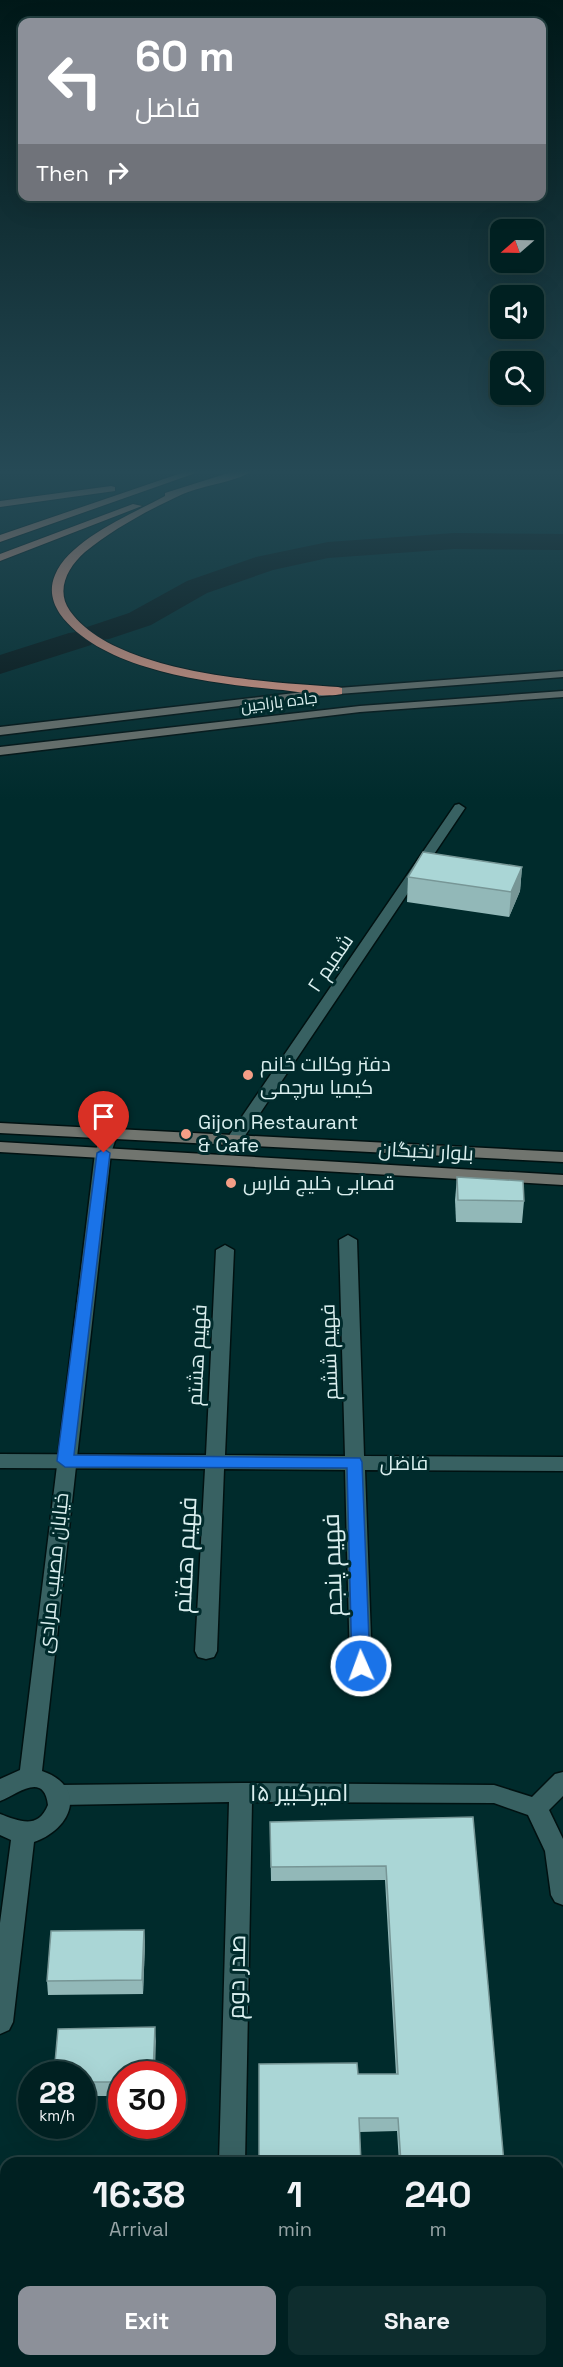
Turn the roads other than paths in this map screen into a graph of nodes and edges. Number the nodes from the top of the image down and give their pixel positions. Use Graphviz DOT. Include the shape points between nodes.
graph roads {
  1 [pos="59,579"];
  2 [pos="563,674"];
  3 [pos="338,691"];
  4 [pos="563,694"];
  5 [pos="0,731"];
  6 [pos="0,751"];
  7 [pos="459,808"];
  8 [pos="0,1128"];
  9 [pos="234,1140"];
  10 [pos="106,1144"];
  11 [pos="0,1147"];
  12 [pos="563,1157"];
  13 [pos="563,1180"];
  14 [pos="348,1240"];
  15 [pos="225,1250"];
  16 [pos="0,1461"];
  17 [pos="65,1461"];
  18 [pos="215,1462"];
  19 [pos="354,1462"];
  20 [pos="563,1464"];
  21 [pos="206,1651"];
  22 [pos="361,1666"];
  23 [pos="30,1778"];
  24 [pos="563,1780"];
  25 [pos="0,1792"];
  26 [pos="241,1792"];
  27 [pos="59,1794"];
  28 [pos="536,1809"];
  29 [pos="0,1824"];
  30 [pos="23,1834"];
  31 [pos="563,1895"];
  32 [pos="0,2022"];
  33 [pos="232,2157"];
  1 -- 3 [label="highway" via="56,595 62,612 77,628 151,664 226,680"];
  2 -- 3 [label="main road, جاده باراجین"];
  3 -- 5 [label="main road, جاده باراجین"];
  4 -- 6 [label="main road, جاده باراجین" via="360,709"];
  7 -- 9 [label="street, شمیم ۲"];
  8 -- 10 [label="main road, بلوار نخبگان"];
  9 -- 10 [label="main road, بلوار نخبگان"];
  9 -- 12 [label="main road, بلوار نخبگان"];
  10 -- 11 [label="main road, بلوار نخبگان"];
  10 -- 13 [label="main road, بلوار نخبگان"];
  10 -- 17 [label="street, خیابان مصیب مرادی"];
  14 -- 19 [label="street, فهیم ششم"];
  15 -- 18 [label="street, فهیم هشتم"];
  16 -- 17 [label="street, فاضل"];
  17 -- 18 [label="street, فاضل"];
  17 -- 23 [label="street, خیابان مصیب مرادی"];
  18 -- 19 [label="street, فاضل"];
  18 -- 21 [label="street, فهیم هفتم"];
  19 -- 20 [label="street, فاضل"];
  19 -- 22 [label="street, فهیم پنجم"];
  23 -- 25 [label="street" via="7,1785"];
  23 -- 27 [label="street" via="52,1786"];
  24 -- 28 [label="street"];
  26 -- 27 [label="street, امیرکبیر ۱۵"];
  26 -- 28 [label="street, امیرکبیر ۱۵" via="494,1794"];
  26 -- 33 [label="street, صدر دوم"];
  27 -- 30 [label="street" via="60,1805 48,1826"];
  28 -- 31 [label="street" via="557,1851"];
  29 -- 30 [label="street"];
  30 -- 32 [label="street"];
}
